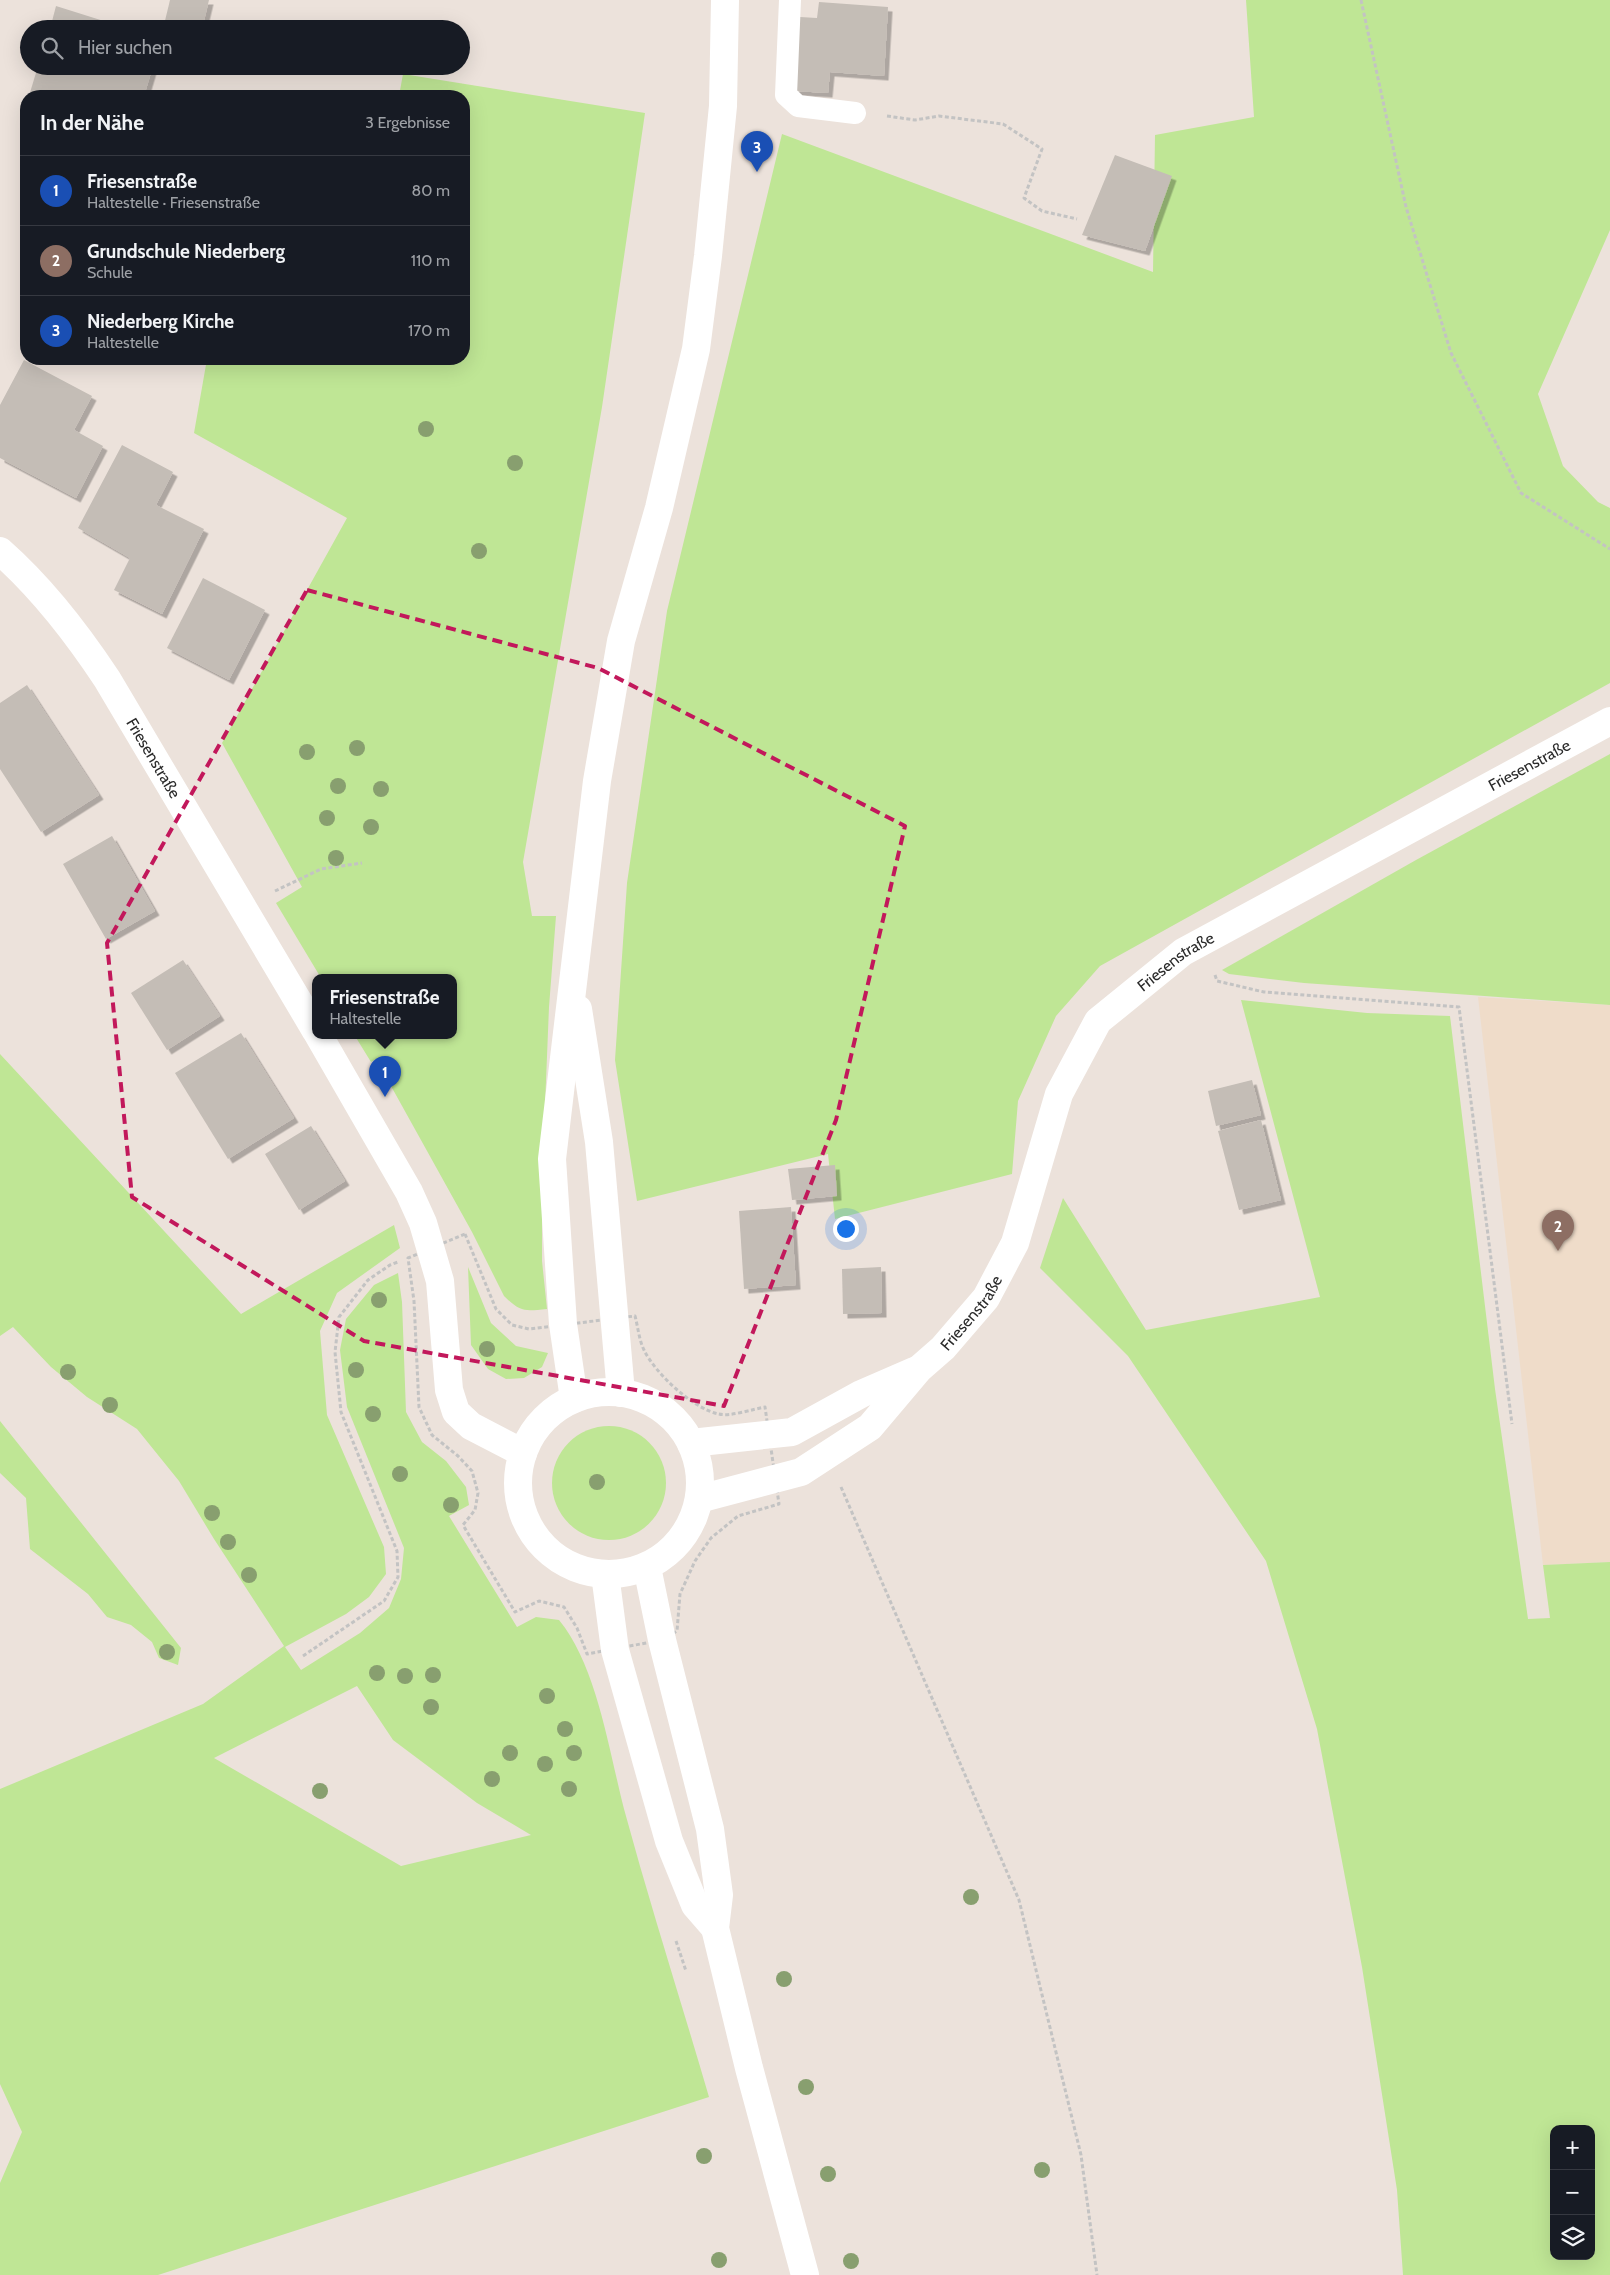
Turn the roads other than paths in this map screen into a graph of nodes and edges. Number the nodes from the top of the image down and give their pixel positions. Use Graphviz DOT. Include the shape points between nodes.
graph roads {
  1 [pos="725,0"];
  2 [pos="790,0"];
  3 [pos="855,113"];
  4 [pos="0,551"];
  5 [pos="1610,721"];
  6 [pos="572,973"];
  7 [pos="312,1024"];
  8 [pos="321,1039"];
  9 [pos="920,1369"];
  10 [pos="621,1393"];
  11 [pos="574,1399"];
  12 [pos="691,1443"];
  13 [pos="523,1453"];
  14 [pos="699,1499"];
  15 [pos="646,1567"];
  16 [pos="605,1574"];
  17 [pos="715,1928"];
  18 [pos="805,2275"];
  1 -- 6 [label="main road" via="723,106 696,349 659,508 621,641 596,781"];
  2 -- 3 [label="lane" via="786,95 798,106"];
  4 -- 7 [label="main road, Friesenstraße" via="46,596 107,678"];
  5 -- 9 [label="main road, Friesenstraße" via="1183,952 1098,1021 1059,1094 1015,1243 986,1298 943,1348"];
  6 -- 10 [label="main road" via="599,1142"];
  6 -- 11 [label="main road" via="552,1159 564,1324"];
  8 -- 13 [label="main road" via="409,1192 420,1253 440,1281 449,1390 456,1412 472,1426"];
  9 -- 12 [label="main road, Friesenstraße" via="861,1394 792,1432"];
  9 -- 14 [label="main road, Friesenstraße" via="870,1427 801,1472"];
  10 -- 11 [label="main road" via="596,1393"];
  10 -- 12 [label="main road" via="642,1398 662,1409"];
  11 -- 13 [label="main road" via="543,1421"];
  12 -- 14 [label="main road" via="699,1470"];
  13 -- 16 [label="main road" via="519,1476 520,1501 528,1524 541,1544 580,1570"];
  14 -- 15 [label="main road" via="681,1540 666,1555"];
  15 -- 16 [label="main road" via="626,1573"];
  15 -- 17 [label="main road" via="710,1829 719,1895"];
  16 -- 17 [label="main road" via="615,1650 669,1841 695,1904"];
  17 -- 18 [label="main road" via="748,2068"];
}
